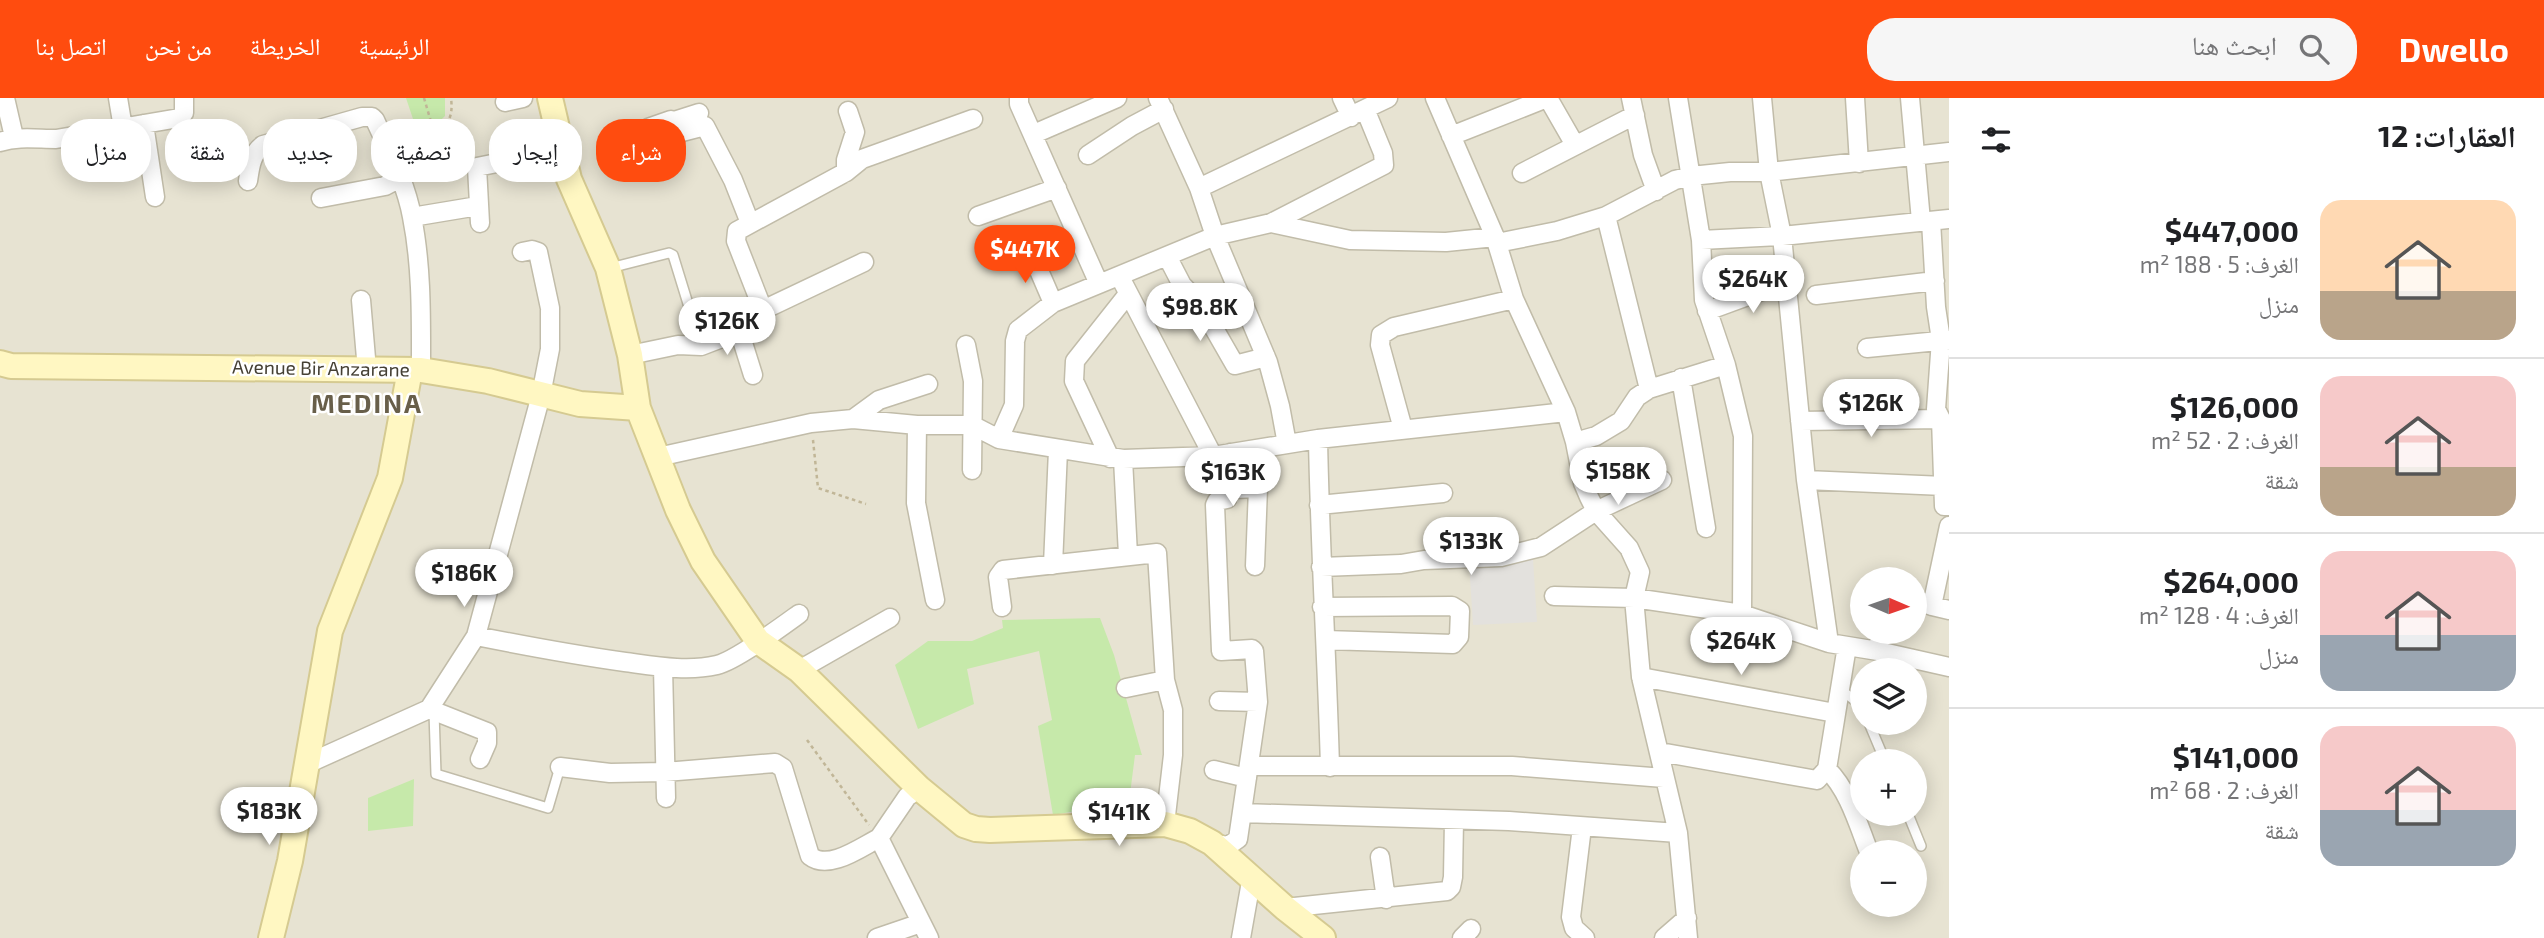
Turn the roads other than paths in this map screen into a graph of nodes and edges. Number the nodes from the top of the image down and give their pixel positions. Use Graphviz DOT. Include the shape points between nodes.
graph roads {
  1 [pos="5,98"];
  2 [pos="118,98"];
  3 [pos="184,98"];
  4 [pos="523,98"];
  5 [pos="550,98"];
  6 [pos="1019,98"];
  7 [pos="1116,98"];
  8 [pos="1342,98"];
  9 [pos="1387,98"];
  10 [pos="1435,98"];
  11 [pos="1548,98"];
  12 [pos="1678,98"];
  13 [pos="1762,98"];
  14 [pos="1855,98"];
  15 [pos="1910,98"];
  16 [pos="505,102"];
  17 [pos="698,104"];
  18 [pos="1161,104"];
  19 [pos="1633,107"];
  20 [pos="848,111"];
  21 [pos="1358,113"];
  22 [pos="122,119"];
  23 [pos="373,119"];
  24 [pos="677,119"];
  25 [pos="973,119"];
  26 [pos="151,123"];
  27 [pos="686,131"];
  28 [pos="1034,134"];
  29 [pos="1451,136"];
  30 [pos="61,138"];
  31 [pos="7,139"];
  32 [pos="1575,145"];
  33 [pos="1949,152"];
  34 [pos="1088,155"];
  35 [pos="1914,156"];
  36 [pos="1859,163"];
  37 [pos="489,165"];
  38 [pos="249,169"];
  39 [pos="151,170"];
  40 [pos="846,172"];
  41 [pos="1769,172"];
  42 [pos="1522,173"];
  43 [pos="1691,176"];
  44 [pos="392,182"];
  45 [pos="401,182"];
  46 [pos="1056,188"];
  47 [pos="1199,188"];
  48 [pos="1656,191"];
  49 [pos="155,197"];
  50 [pos="321,198"];
  51 [pos="978,216"];
  52 [pos="1606,216"];
  53 [pos="412,217"];
  54 [pos="1934,221"];
  55 [pos="750,223"];
  56 [pos="1271,223"];
  57 [pos="1215,236"];
  58 [pos="1782,236"];
  59 [pos="1496,240"];
  60 [pos="1701,240"];
  61 [pos="522,252"];
  62 [pos="1031,252"];
  63 [pos="1167,256"];
  64 [pos="864,262"];
  65 [pos="608,268"];
  66 [pos="1120,277"];
  67 [pos="1935,281"];
  68 [pos="1786,282"];
  69 [pos="1099,284"];
  70 [pos="1128,295"];
  71 [pos="1816,295"];
  72 [pos="1514,299"];
  73 [pos="361,300"];
  74 [pos="1053,303"];
  75 [pos="762,310"];
  76 [pos="1707,311"];
  77 [pos="738,327"];
  78 [pos="1945,340"];
  79 [pos="966,345"];
  80 [pos="701,346"];
  81 [pos="1867,348"];
  82 [pos="630,355"];
  83 [pos="1266,356"];
  84 [pos="0,363"];
  85 [pos="1726,365"];
  86 [pos="367,370"];
  87 [pos="415,370"];
  88 [pos="753,375"];
  89 [pos="1681,377"];
  90 [pos="928,384"];
  91 [pos="1649,389"];
  92 [pos="541,395"];
  93 [pos="638,408"];
  94 [pos="1566,412"];
  95 [pos="1942,412"];
  96 [pos="853,419"];
  97 [pos="1800,421"];
  98 [pos="917,425"];
  99 [pos="972,425"];
  100 [pos="1403,429"];
  101 [pos="999,439"];
  102 [pos="1318,439"];
  103 [pos="1575,442"];
  104 [pos="1287,444"];
  105 [pos="1058,450"];
  106 [pos="1222,454"];
  107 [pos="1945,455"];
  108 [pos="658,457"];
  109 [pos="1116,458"];
  110 [pos="972,470"];
  111 [pos="1662,480"];
  112 [pos="1806,480"];
  113 [pos="1944,486"];
  114 [pos="1234,489"];
  115 [pos="1443,493"];
  116 [pos="1319,505"];
  117 [pos="1949,506"];
  118 [pos="1597,511"];
  119 [pos="1949,526"];
  120 [pos="1706,528"];
  121 [pos="1128,555"];
  122 [pos="1053,565"];
  123 [pos="1255,566"];
  124 [pos="1321,567"];
  125 [pos="1554,596"];
  126 [pos="1634,598"];
  127 [pos="935,600"];
  128 [pos="1002,607"];
  129 [pos="1322,607"];
  130 [pos="1940,608"];
  131 [pos="799,614"];
  132 [pos="1742,614"];
  133 [pos="890,618"];
  134 [pos="476,636"];
  135 [pos="1326,640"];
  136 [pos="758,641"];
  137 [pos="1829,643"];
  138 [pos="1879,644"];
  139 [pos="1847,646"];
  140 [pos="1878,650"];
  141 [pos="663,667"];
  142 [pos="1949,667"];
  143 [pos="799,670"];
  144 [pos="1641,677"];
  145 [pos="1165,680"];
  146 [pos="1126,688"];
  147 [pos="1840,689"];
  148 [pos="1850,697"];
  149 [pos="1219,701"];
  150 [pos="1258,702"];
  151 [pos="431,711"];
  152 [pos="1835,713"];
  153 [pos="1660,752"];
  154 [pos="481,759"];
  155 [pos="307,764"];
  156 [pos="560,766"];
  157 [pos="1330,767"];
  158 [pos="1214,769"];
  159 [pos="1826,769"];
  160 [pos="665,772"];
  161 [pos="1248,772"];
  162 [pos="1664,778"];
  163 [pos="919,789"];
  164 [pos="666,798"];
  165 [pos="1242,813"];
  166 [pos="1454,820"];
  167 [pos="1166,824"];
  168 [pos="1582,827"];
  169 [pos="1678,833"];
  170 [pos="879,838"];
  171 [pos="1865,840"];
  172 [pos="1212,843"];
  173 [pos="1380,857"];
  174 [pos="1252,876"];
  175 [pos="1386,899"];
  176 [pos="1285,908"];
  177 [pos="1687,918"];
  178 [pos="925,931"];
  179 [pos="1315,935"];
  180 [pos="271,938"];
  181 [pos="877,938"];
  182 [pos="1241,938"];
  183 [pos="1585,938"];
  184 [pos="1664,938"];
  185 [pos="1688,938"];
  1 -- 31 [label="street"];
  2 -- 22 [label="street"];
  3 -- 26 [label="street" via="184,113 179,118"];
  4 -- 16 [label="street"];
  5 -- 65 [label="street" via="569,179"];
  6 -- 28 [label="street"];
  7 -- 28 [label="street"];
  8 -- 21 [label="street"];
  9 -- 21 [label="street"];
  10 -- 29 [label="street"];
  11 -- 29 [label="street"];
  11 -- 32 [label="street"];
  12 -- 43 [label="street"];
  13 -- 41 [label="street"];
  14 -- 36 [label="street"];
  15 -- 35 [label="street"];
  17 -- 24 [label="street"];
  18 -- 34 [label="street"];
  18 -- 47 [label="street"];
  19 -- 32 [label="street"];
  19 -- 48 [label="street"];
  20 -- 40 [label="street" via="855,132"];
  21 -- 47 [label="street"];
  21 -- 56 [label="street" via="1383,153 1384,165"];
  23 -- 38 [label="street" via="263,145"];
  25 -- 40 [label="street" via="862,159"];
  27 -- 55 [label="street" via="705,126"];
  28 -- 46 [label="street"];
  29 -- 59 [label="street"];
  30 -- 31 [label="street"];
  32 -- 42 [label="street"];
  33 -- 35 [label="street"];
  35 -- 36 [label="street"];
  35 -- 54 [label="street"];
  36 -- 41 [label="street"];
  37 -- 53 [label="street" via="477,167 479,214"];
  39 -- 49 [label="street"];
  40 -- 55 [label="street"];
  41 -- 43 [label="street"];
  41 -- 58 [label="street"];
  43 -- 48 [label="street"];
  43 -- 60 [label="street"];
  44 -- 50 [label="street"];
  45 -- 53 [label="street"];
  46 -- 51 [label="street"];
  46 -- 69 [label="street"];
  47 -- 57 [label="street"];
  48 -- 52 [label="street"];
  52 -- 59 [label="street" via="1557,231"];
  52 -- 91 [label="street"];
  53 -- 87 [label="street" via="421,301"];
  54 -- 58 [label="street"];
  54 -- 67 [label="street"];
  55 -- 75 [label="street" via="735,237"];
  56 -- 57 [label="street"];
  56 -- 59 [label="street" via="1358,241"];
  57 -- 63 [label="street"];
  57 -- 83 [label="street"];
  58 -- 60 [label="street"];
  58 -- 68 [label="street"];
  59 -- 72 [label="street"];
  60 -- 76 [label="street"];
  61 -- 92 [label="street" via="538,253 550,308 550,349"];
  62 -- 74 [label="street"];
  63 -- 66 [label="street"];
  63 -- 83 [label="street" via="1235,365"];
  64 -- 75 [label="street"];
  65 -- 80 [label="lane" via="673,255"];
  65 -- 82 [label="street"];
  66 -- 69 [label="street"];
  66 -- 70 [label="street"];
  67 -- 71 [label="street"];
  67 -- 78 [label="street"];
  68 -- 76 [label="street"];
  68 -- 97 [label="street"];
  69 -- 74 [label="street"];
  70 -- 106 [label="street"];
  70 -- 109 [label="street" via="1074,368 1074,381"];
  72 -- 94 [label="street"];
  72 -- 100 [label="street" via="1394,327 1381,335"];
  73 -- 86 [label="street"];
  74 -- 101 [label="street" via="1018,330 1014,405"];
  75 -- 77 [label="street"];
  76 -- 85 [label="street"];
  77 -- 80 [label="street"];
  77 -- 88 [label="street"];
  78 -- 81 [label="street"];
  78 -- 95 [label="street"];
  79 -- 99 [label="street" via="973,381"];
  80 -- 82 [label="street" via="678,345"];
  82 -- 93 [label="street"];
  83 -- 104 [label="street"];
  84 -- 86 [label="street, Avenue Bir Anzarane"];
  85 -- 89 [label="street"];
  85 -- 132 [label="street" via="1743,436"];
  86 -- 87 [label="street, Avenue Bir Anzarane"];
  87 -- 92 [label="street, Avenue Bir Anzarane"];
  87 -- 155 [label="street" via="390,478 330,631"];
  89 -- 91 [label="street"];
  89 -- 120 [label="street"];
  90 -- 96 [label="street" via="878,400"];
  91 -- 103 [label="street" via="1637,397 1621,421"];
  92 -- 93 [label="street, Avenue Bir Anzarane" via="580,404"];
  92 -- 134 [label="street"];
  93 -- 108 [label="street"];
  94 -- 100 [label="street"];
  94 -- 103 [label="street"];
  95 -- 97 [label="street"];
  95 -- 107 [label="street"];
  96 -- 98 [label="street"];
  96 -- 108 [label="street" via="811,423"];
  97 -- 112 [label="street"];
  98 -- 99 [label="street"];
  98 -- 127 [label="street" via="916,503"];
  99 -- 101 [label="street"];
  99 -- 110 [label="street"];
  100 -- 102 [label="street"];
  101 -- 105 [label="street"];
  102 -- 104 [label="street"];
  102 -- 116 [label="street"];
  103 -- 118 [label="street" via="1583,483"];
  104 -- 106 [label="street"];
  105 -- 109 [label="street"];
  105 -- 122 [label="street"];
  106 -- 109 [label="street"];
  106 -- 114 [label="street"];
  107 -- 113 [label="street"];
  108 -- 136 [label="street" via="703,561"];
  109 -- 121 [label="street"];
  111 -- 118 [label="street"];
  112 -- 113 [label="street"];
  112 -- 137 [label="street"];
  113 -- 117 [label="street" via="1944,506"];
  114 -- 123 [label="street" via="1258,488"];
  114 -- 150 [label="street" via="1227,490 1227,499 1214,505 1222,652 1254,651"];
  115 -- 116 [label="street"];
  116 -- 124 [label="street"];
  118 -- 124 [label="street" via="1541,547 1501,557"];
  118 -- 126 [label="street" via="1635,560 1640,572"];
  119 -- 130 [label="street"];
  121 -- 122 [label="street"];
  121 -- 145 [label="street" via="1154,552 1158,556"];
  122 -- 128 [label="street" via="1000,572"];
  124 -- 129 [label="street"];
  125 -- 126 [label="street"];
  126 -- 132 [label="street"];
  126 -- 144 [label="street"];
  129 -- 135 [label="street"];
  129 -- 135 [label="street" via="1452,606 1460,611 1460,637 1453,644"];
  131 -- 136 [label="street"];
  132 -- 137 [label="street"];
  133 -- 143 [label="street"];
  134 -- 141 [label="street"];
  134 -- 151 [label="street"];
  135 -- 157 [label="street"];
  136 -- 141 [label="street" via="719,665"];
  136 -- 143 [label="street"];
  137 -- 139 [label="street"];
  138 -- 140 [label="street"];
  139 -- 140 [label="street"];
  139 -- 147 [label="street"];
  140 -- 142 [label="street"];
  141 -- 160 [label="street"];
  143 -- 163 [label="street"];
  144 -- 152 [label="street"];
  144 -- 153 [label="street"];
  145 -- 146 [label="street"];
  145 -- 167 [label="street" via="1173,710"];
  147 -- 148 [label="lane"];
  147 -- 152 [label="street"];
  149 -- 150 [label="street"];
  150 -- 161 [label="street"];
  151 -- 154 [label="street" via="487,732"];
  151 -- 155 [label="street"];
  151 -- 156 [label="lane" via="436,774 548,808"];
  152 -- 159 [label="street"];
  153 -- 159 [label="street" via="1817,780"];
  153 -- 162 [label="street"];
  155 -- 180 [label="street"];
  156 -- 160 [label="street"];
  157 -- 161 [label="street"];
  157 -- 162 [label="street" via="1512,766"];
  158 -- 161 [label="street"];
  159 -- 171 [label="street" via="1837,779"];
  160 -- 164 [label="street"];
  160 -- 170 [label="street" via="779,764 815,860 832,861"];
  161 -- 165 [label="street"];
  162 -- 169 [label="street"];
  163 -- 167 [label="street" via="964,825 976,829"];
  163 -- 170 [label="street" via="907,797"];
  165 -- 166 [label="street"];
  165 -- 172 [label="street" via="1238,839 1228,846"];
  166 -- 168 [label="street"];
  166 -- 175 [label="street" via="1451,887"];
  167 -- 172 [label="street"];
  168 -- 169 [label="street"];
  168 -- 183 [label="street" via="1571,917 1574,928"];
  169 -- 177 [label="street"];
  170 -- 178 [label="street"];
  172 -- 174 [label="street"];
  173 -- 175 [label="street"];
  174 -- 176 [label="street"];
  174 -- 182 [label="street"];
  175 -- 176 [label="street"];
  176 -- 179 [label="street"];
  177 -- 184 [label="street"];
  177 -- 185 [label="street"];
  178 -- 181 [label="street"];
}
